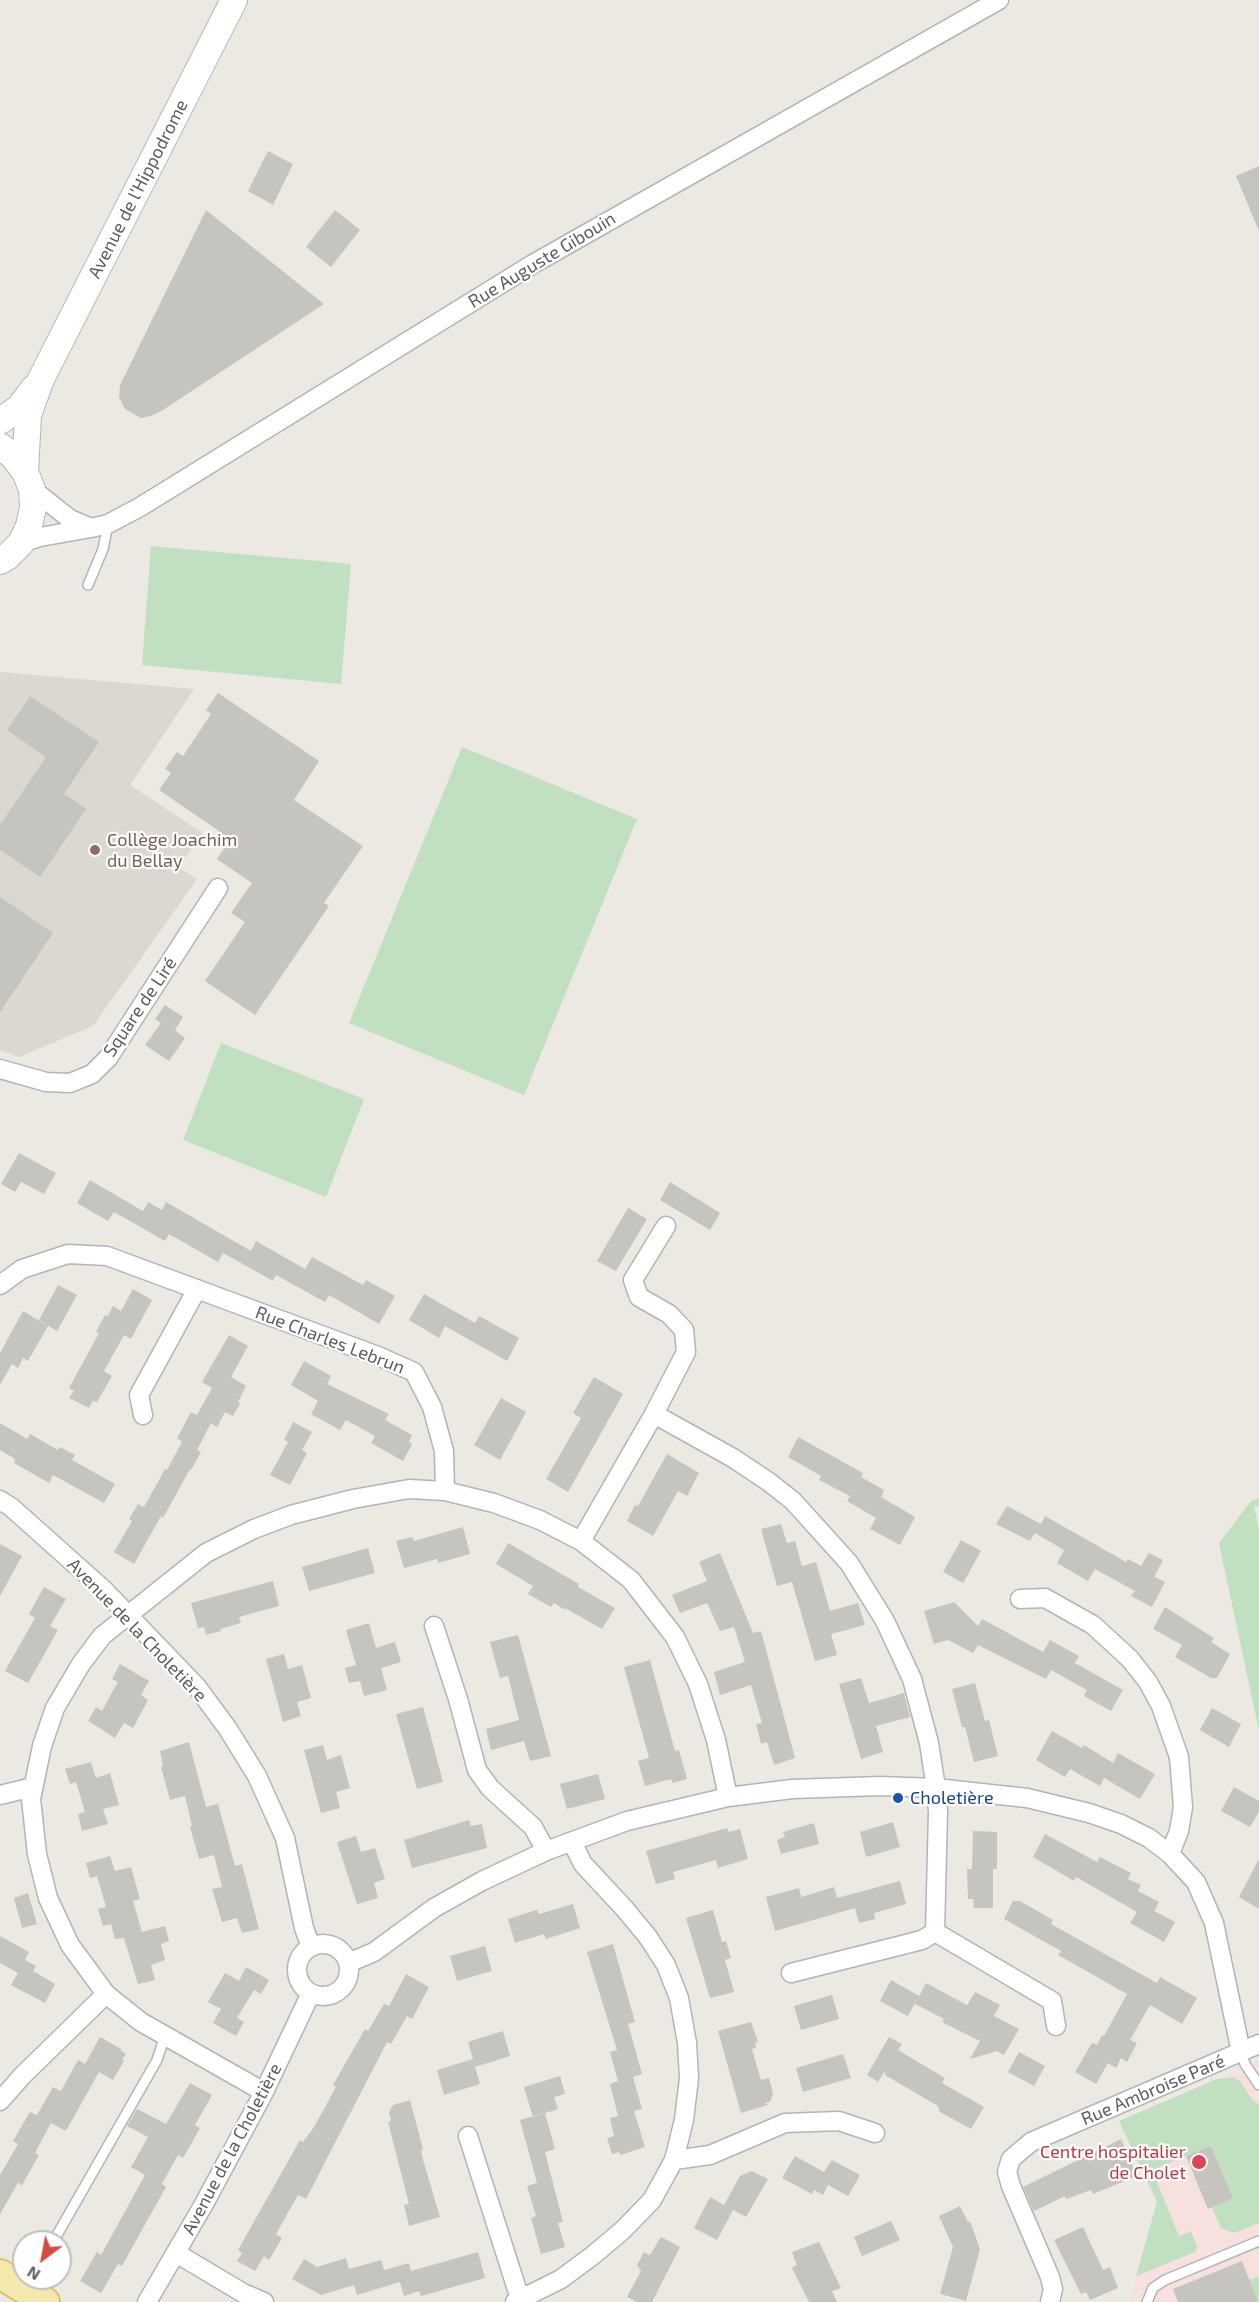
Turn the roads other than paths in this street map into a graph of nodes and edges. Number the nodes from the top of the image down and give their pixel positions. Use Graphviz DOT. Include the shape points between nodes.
graph roads {
  1 [pos="234,0"];
  2 [pos="999,0"];
  3 [pos="41,379"];
  4 [pos="0,421"];
  5 [pos="0,446"];
  6 [pos="28,481"];
  7 [pos="99,526"];
  8 [pos="21,543"];
  9 [pos="0,561"];
  10 [pos="88,585"];
  11 [pos="218,888"];
  12 [pos="0,1069"];
  13 [pos="666,1226"];
  14 [pos="0,1285"];
  15 [pos="197,1289"];
  16 [pos="654,1414"];
  17 [pos="143,1415"];
  18 [pos="445,1491"];
  19 [pos="0,1500"];
  20 [pos="580,1542"];
  21 [pos="1020,1599"];
  22 [pos="127,1615"];
  23 [pos="434,1626"];
  24 [pos="33,1787"];
  25 [pos="936,1788"];
  26 [pos="0,1795"];
  27 [pos="728,1797"];
  28 [pos="572,1842"];
  29 [pos="546,1851"];
  30 [pos="1170,1854"];
  31 [pos="935,1932"];
  32 [pos="311,1947"];
  33 [pos="348,1963"];
  34 [pos="791,1973"];
  35 [pos="311,1993"];
  36 [pos="106,1994"];
  37 [pos="1056,2026"];
  38 [pos="165,2036"];
  39 [pos="1259,2044"];
  40 [pos="1241,2052"];
  41 [pos="1259,2085"];
  42 [pos="264,2092"];
  43 [pos="0,2101"];
  44 [pos="875,2133"];
  45 [pos="468,2136"];
  46 [pos="674,2160"];
  47 [pos="60,2230"];
  48 [pos="1259,2241"];
  49 [pos="176,2253"];
  50 [pos="0,2274"];
  51 [pos="519,2301"];
  52 [pos="45,2302"];
  53 [pos="147,2302"];
  54 [pos="264,2302"];
  55 [pos="1050,2302"];
  56 [pos="1147,2302"];
  1 -- 3 [label="main road, Avenue de l’Hippodrome"];
  2 -- 7 [label="street, Rue Auguste Gibouin" via="533,264 140,507"];
  3 -- 4 [label="main road, Avenue de l’Hippodrome" via="18,408"];
  3 -- 6 [label="main road, Avenue de l’Hippodrome" via="28,416"];
  5 -- 6 [label="main road" via="13,456"];
  6 -- 7 [label="street" via="70,519"];
  6 -- 8 [label="main road, Avenue de l’Hippodrome" via="33,508"];
  7 -- 8 [label="street, Rue Auguste Gibouin"];
  7 -- 10 [label="lane" via="104,549"];
  8 -- 9 [label="main road"];
  11 -- 12 [label="street, Square de Liré" via="108,1058 92,1074 70,1083 46,1082"];
  13 -- 16 [label="street" via="633,1280 639,1297 669,1314 684,1330 686,1352"];
  14 -- 15 [label="street, Rue Charles Lebrun" via="22,1269 68,1254 107,1256"];
  15 -- 17 [label="street" via="139,1395"];
  15 -- 18 [label="street, Rue Charles Lebrun" via="414,1372 432,1407 444,1451"];
  16 -- 20 [label="street"];
  16 -- 25 [label="street" via="769,1482 800,1508 849,1563 885,1621 912,1679"];
  18 -- 20 [label="street" via="540,1520"];
  18 -- 22 [label="street" via="409,1490 353,1499 254,1529 206,1553"];
  19 -- 22 [label="street, Avenue de la Choletière"];
  20 -- 27 [label="street" via="631,1580 675,1637 698,1684 716,1740"];
  21 -- 30 [label="street" via="1045,1599 1093,1625 1130,1659 1148,1682 1179,1757 1183,1807"];
  22 -- 24 [label="street" via="102,1636 55,1708"];
  22 -- 32 [label="street, Avenue de la Choletière" via="197,1687 257,1776 285,1838"];
  23 -- 29 [label="street" via="477,1770 490,1788 533,1827"];
  24 -- 26 [label="street"];
  24 -- 36 [label="street" via="37,1854 48,1898 70,1945"];
  25 -- 27 [label="street" via="792,1789"];
  25 -- 30 [label="street" via="1027,1798 1089,1813 1149,1838"];
  25 -- 31 [label="street"];
  27 -- 28 [label="street" via="627,1821"];
  28 -- 29 [label="street"];
  28 -- 46 [label="street" via="584,1864 648,1937 666,1965 679,1998 688,2078 684,2120"];
  29 -- 33 [label="street" via="434,1908 374,1952"];
  30 -- 40 [label="street" via="1196,1882 1214,1923"];
  31 -- 34 [label="street" via="922,1940"];
  31 -- 37 [label="street" via="1052,2001"];
  32 -- 33 [label="street" via="333,1947"];
  32 -- 35 [label="street" via="300,1959 297,1974"];
  33 -- 35 [label="street" via="347,1980 342,1987 328,1995"];
  35 -- 42 [label="street, Avenue de la Choletière"];
  36 -- 38 [label="street"];
  36 -- 43 [label="street"];
  38 -- 42 [label="street"];
  38 -- 47 [label="lane" via="157,2060"];
  39 -- 40 [label="street, Rue Ambroise Paré"];
  40 -- 41 [label="lane"];
  40 -- 55 [label="street, Rue Ambroise Paré" via="1031,2142 1011,2159 1007,2172 1050,2277"];
  42 -- 49 [label="street, Avenue de la Choletière"];
  44 -- 46 [label="street" via="839,2121 785,2123 710,2155"];
  45 -- 51 [label="street"];
  46 -- 51 [label="street" via="652,2200 623,2230 561,2279"];
  48 -- 56 [label="lane" via="1165,2280 1153,2288"];
  49 -- 53 [label="street, Avenue de la Choletière"];
  49 -- 54 [label="street"];
  50 -- 52 [label="main road"];
}
